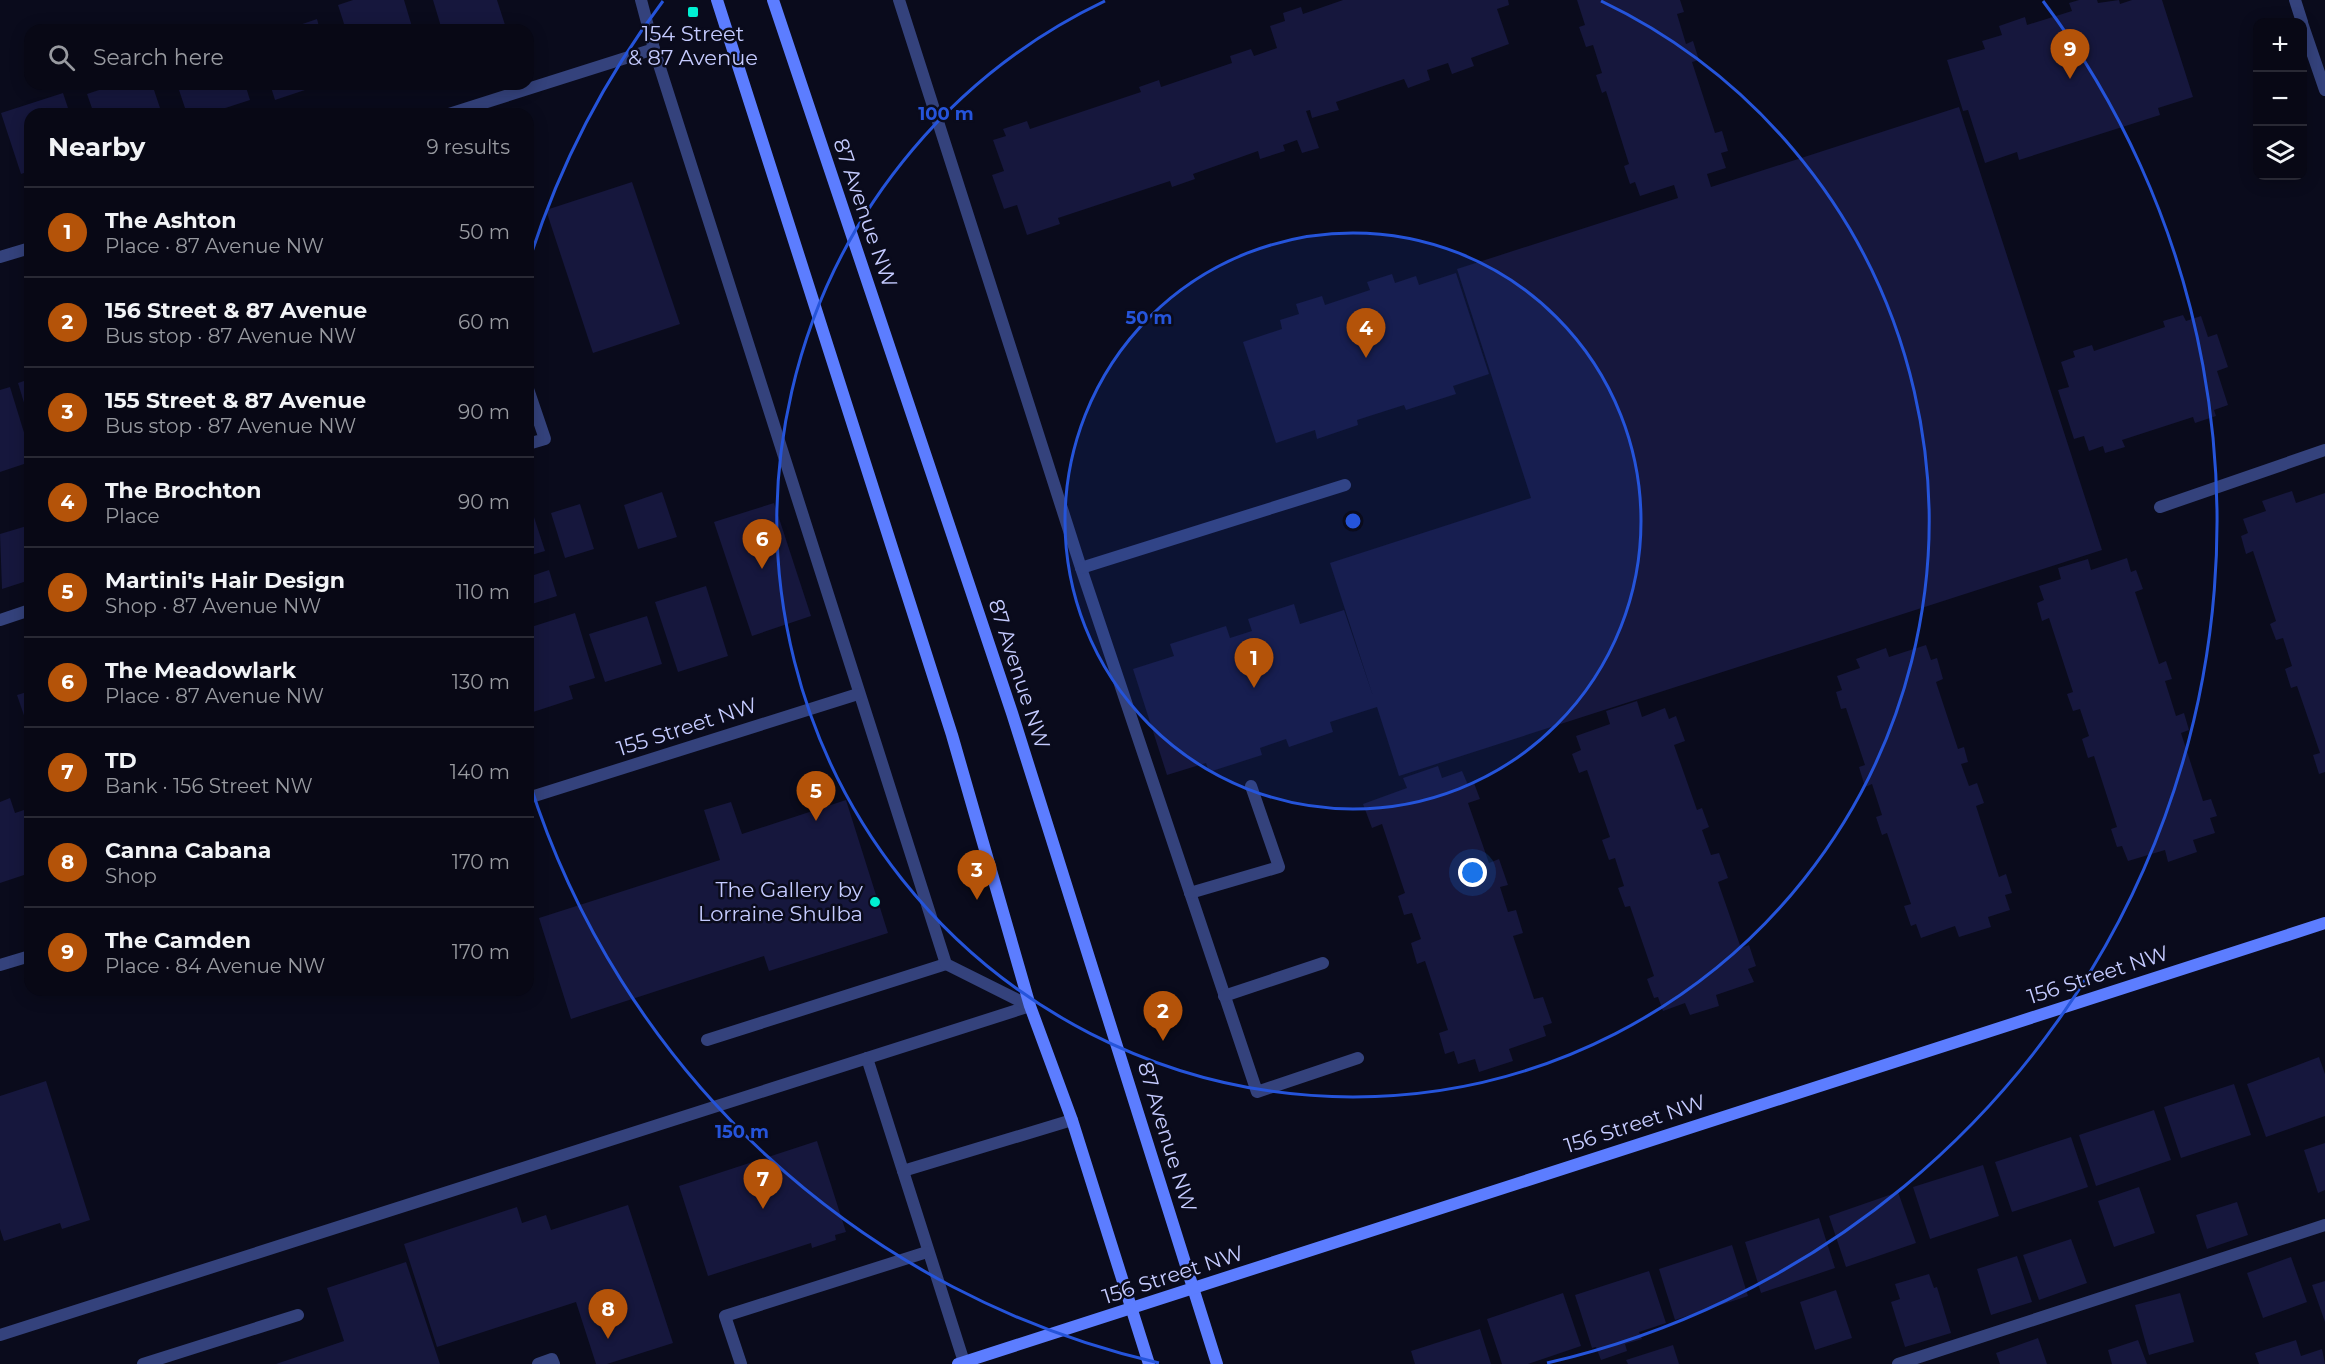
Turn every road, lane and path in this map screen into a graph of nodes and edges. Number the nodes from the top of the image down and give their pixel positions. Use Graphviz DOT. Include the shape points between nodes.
graph roads {
  1 [pos="641,0"];
  2 [pos="717,0"];
  3 [pos="773,0"];
  4 [pos="899,0"];
  5 [pos="2295,0"];
  6 [pos="2300,18"];
  7 [pos="2307,38"];
  8 [pos="654,49"];
  9 [pos="534,87"];
  10 [pos="525,90"];
  11 [pos="2325,90"];
  12 [pos="468,108"];
  13 [pos="24,250"];
  14 [pos="0,257"];
  15 [pos="534,408"];
  16 [pos="534,442"];
  17 [pos="2325,450"];
  18 [pos="1345,485"];
  19 [pos="2160,507"];
  20 [pos="1081,568"];
  21 [pos="24,612"];
  22 [pos="0,620"];
  23 [pos="858,694"];
  24 [pos="1251,786"];
  25 [pos="534,796"];
  26 [pos="1190,893"];
  27 [pos="2325,923"];
  28 [pos="24,958"];
  29 [pos="1323,963"];
  30 [pos="946,964"];
  31 [pos="0,965"];
  32 [pos="1224,996"];
  33 [pos="1030,1006"];
  34 [pos="707,1040"];
  35 [pos="867,1058"];
  36 [pos="1358,1058"];
  37 [pos="1072,1120"];
  38 [pos="903,1171"];
  39 [pos="2325,1225"];
  40 [pos="927,1252"];
  41 [pos="1194,1289"];
  42 [pos="1132,1309"];
  43 [pos="298,1315"];
  44 [pos="0,1335"];
  45 [pos="961,1363"];
  46 [pos="143,1364"];
  47 [pos="538,1364"];
  48 [pos="554,1364"];
  49 [pos="741,1364"];
  50 [pos="1149,1364"];
  51 [pos="1217,1364"];
  52 [pos="1898,1364"];
  1 -- 8 [label="street"];
  2 -- 33 [label="main road" via="952,735"];
  3 -- 41 [label="main road, 87 Avenue NW" via="1012,713"];
  4 -- 20 [label="street"];
  5 -- 6 [label="street"];
  7 -- 11 [label="street"];
  8 -- 9 [label="street"];
  8 -- 23 [label="street"];
  10 -- 12 [label="street"];
  13 -- 14 [label="street"];
  15 -- 16 [label="street" via="544,439"];
  17 -- 19 [label="street"];
  18 -- 20 [label="street"];
  20 -- 26 [label="street"];
  21 -- 22 [label="street"];
  23 -- 25 [label="street, 155 Street NW"];
  23 -- 30 [label="street"];
  24 -- 26 [label="street" via="1279,867"];
  26 -- 32 [label="street"];
  27 -- 41 [label="main road, 156 Street NW"];
  28 -- 31 [label="street"];
  29 -- 32 [label="street"];
  30 -- 33 [label="street"];
  30 -- 34 [label="street"];
  32 -- 36 [label="street" via="1257,1092"];
  33 -- 35 [label="street"];
  33 -- 37 [label="main road"];
  35 -- 38 [label="street"];
  35 -- 44 [label="street"];
  37 -- 38 [label="street"];
  37 -- 42 [label="main road"];
  38 -- 40 [label="street"];
  39 -- 52 [label="street"];
  40 -- 45 [label="street"];
  40 -- 49 [label="street" via="725,1316"];
  41 -- 42 [label="main road, 156 Street NW"];
  41 -- 51 [label="main road, 87 Avenue NW"];
  42 -- 45 [label="main road, 156 Street NW"];
  42 -- 50 [label="main road"];
  43 -- 46 [label="street"];
  47 -- 48 [label="street" via="552,1359"];
}
